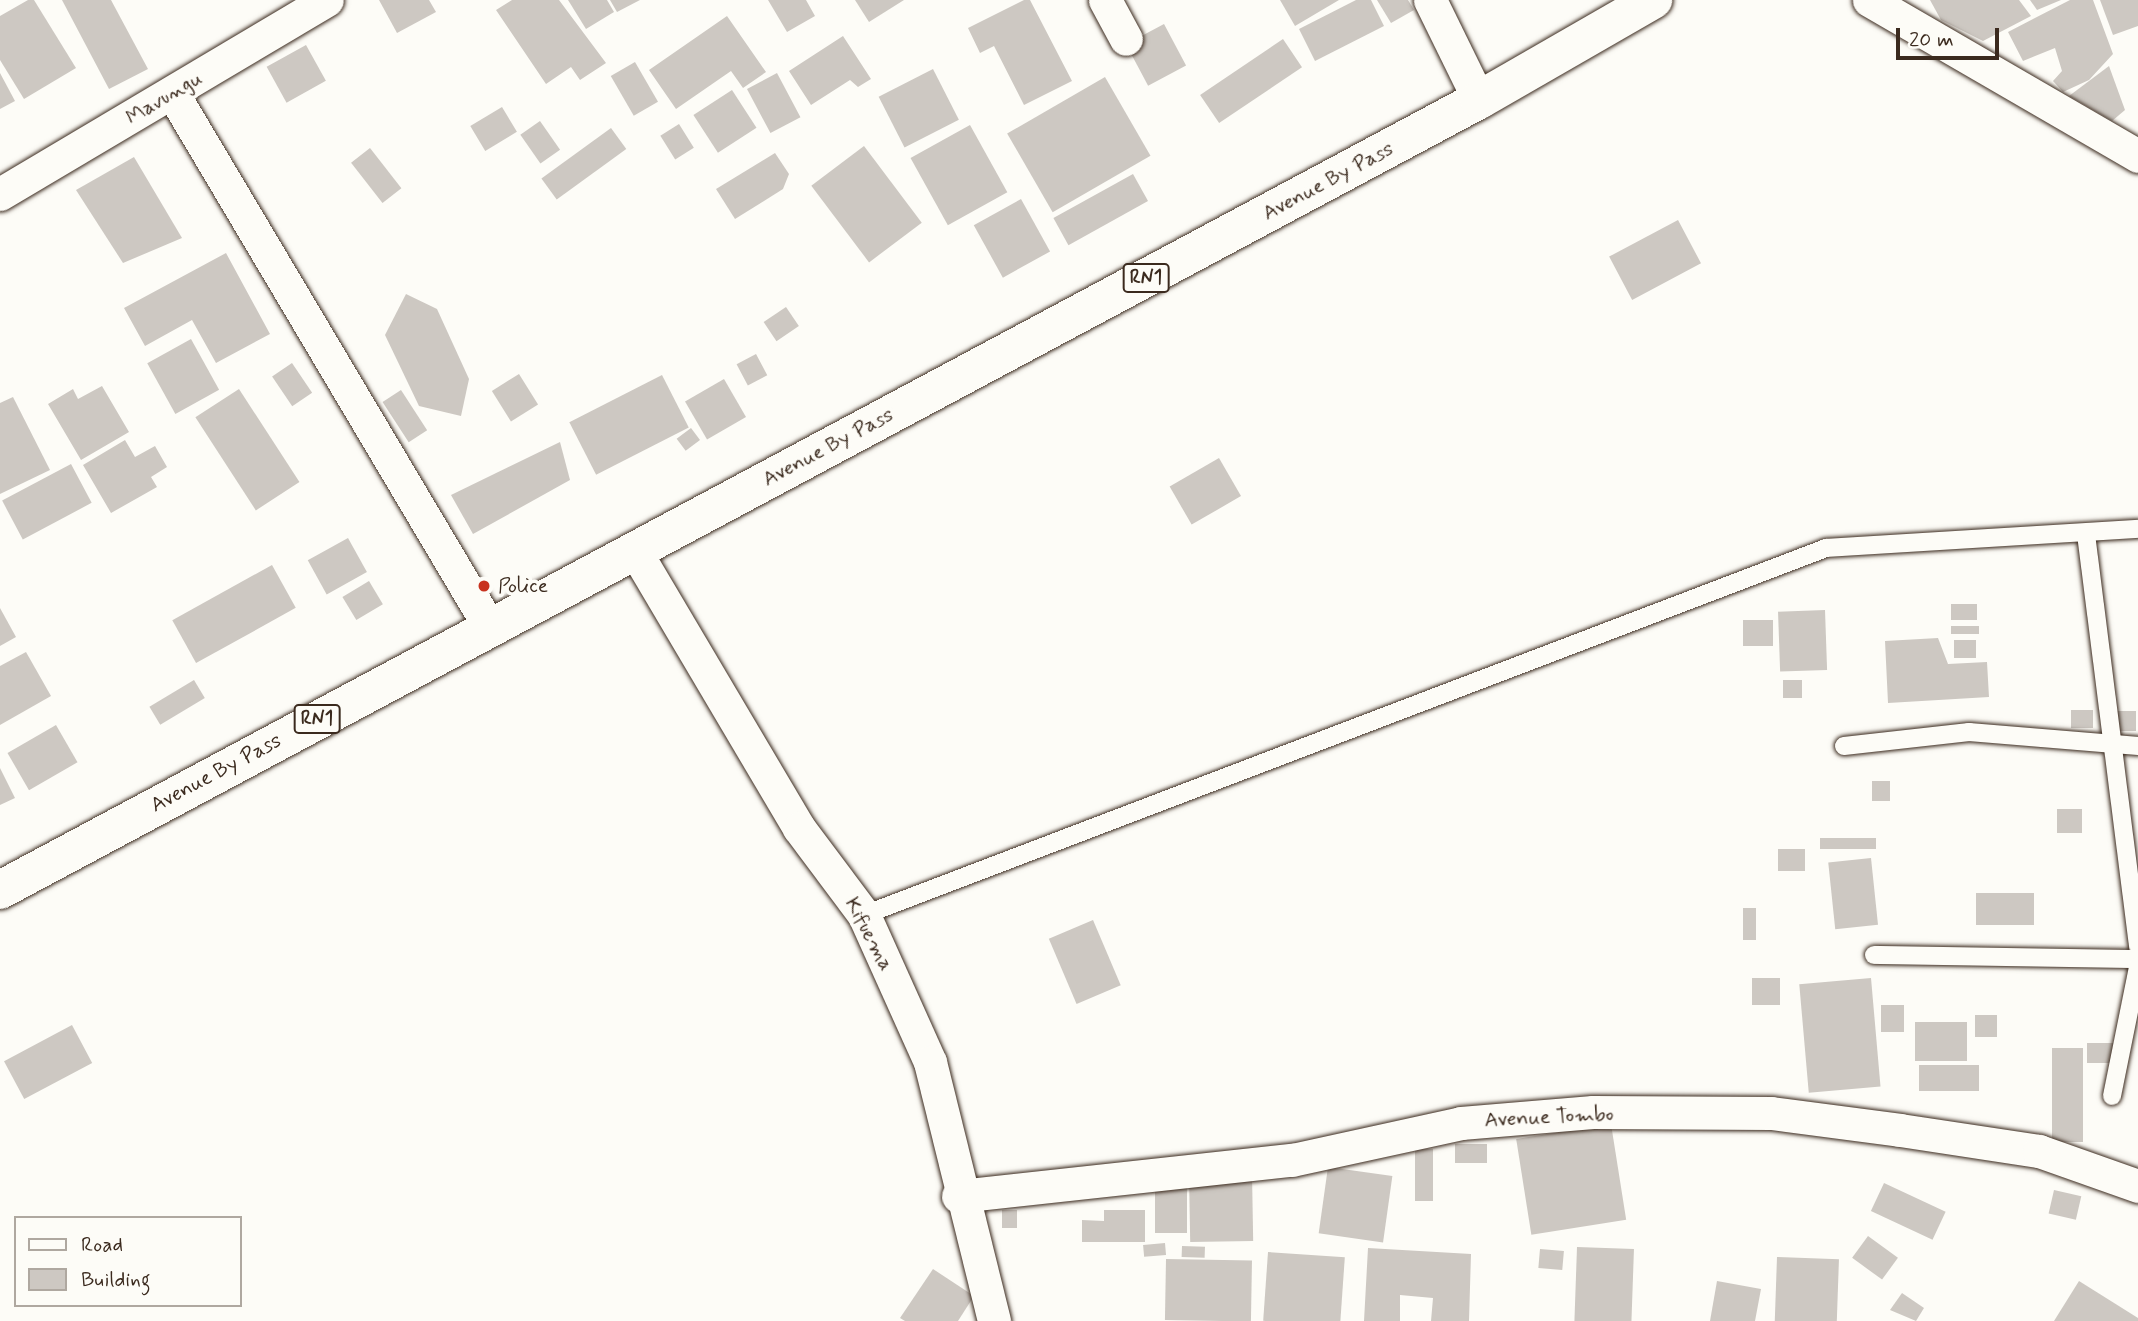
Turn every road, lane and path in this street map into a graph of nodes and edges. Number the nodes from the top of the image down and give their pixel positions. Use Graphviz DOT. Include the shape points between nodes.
graph roads {
  1 [pos="327,0"];
  2 [pos="1105,0"];
  3 [pos="1430,0"];
  4 [pos="1653,0"];
  5 [pos="1869,0"];
  6 [pos="1126,39"];
  7 [pos="173,94"];
  8 [pos="1479,100"];
  9 [pos="2138,156"];
  10 [pos="0,194"];
  11 [pos="2138,529"];
  12 [pos="2086,534"];
  13 [pos="635,549"];
  14 [pos="489,626"];
  15 [pos="2112,741"];
  16 [pos="1844,746"];
  17 [pos="2138,746"];
  18 [pos="0,890"];
  19 [pos="864,915"];
  20 [pos="2138,947"];
  21 [pos="1874,955"];
  22 [pos="2138,959"];
  23 [pos="2138,967"];
  24 [pos="2112,1096"];
  25 [pos="2138,1186"];
  26 [pos="958,1196"];
  27 [pos="994,1321"];
  1 -- 7 [label="street, Mavungu"];
  2 -- 6 [label="street"];
  3 -- 8 [label="street"];
  4 -- 8 [label="highway, Avenue By Pass / RN1"];
  5 -- 9 [label="street" via="1915,32"];
  7 -- 10 [label="street, Mavungu"];
  7 -- 14 [label="street"];
  8 -- 13 [label="highway, Avenue By Pass / RN1"];
  11 -- 12 [label="lane"];
  12 -- 15 [label="lane"];
  12 -- 19 [label="lane" via="1825,548"];
  13 -- 14 [label="highway, Avenue By Pass / RN1"];
  13 -- 19 [label="street, Kifuema" via="799,828"];
  14 -- 18 [label="highway, Avenue By Pass / RN1"];
  15 -- 16 [label="lane" via="1969,732"];
  15 -- 17 [label="lane"];
  15 -- 20 [label="lane"];
  19 -- 26 [label="street, Kifuema" via="930,1062"];
  21 -- 22 [label="lane"];
  23 -- 24 [label="lane"];
  25 -- 26 [label="street, Avenue Tombo" via="2039,1151 1900,1129 1771,1113 1593,1112 1461,1123 1292,1160"];
  26 -- 27 [label="street, Kifuema"];
}
